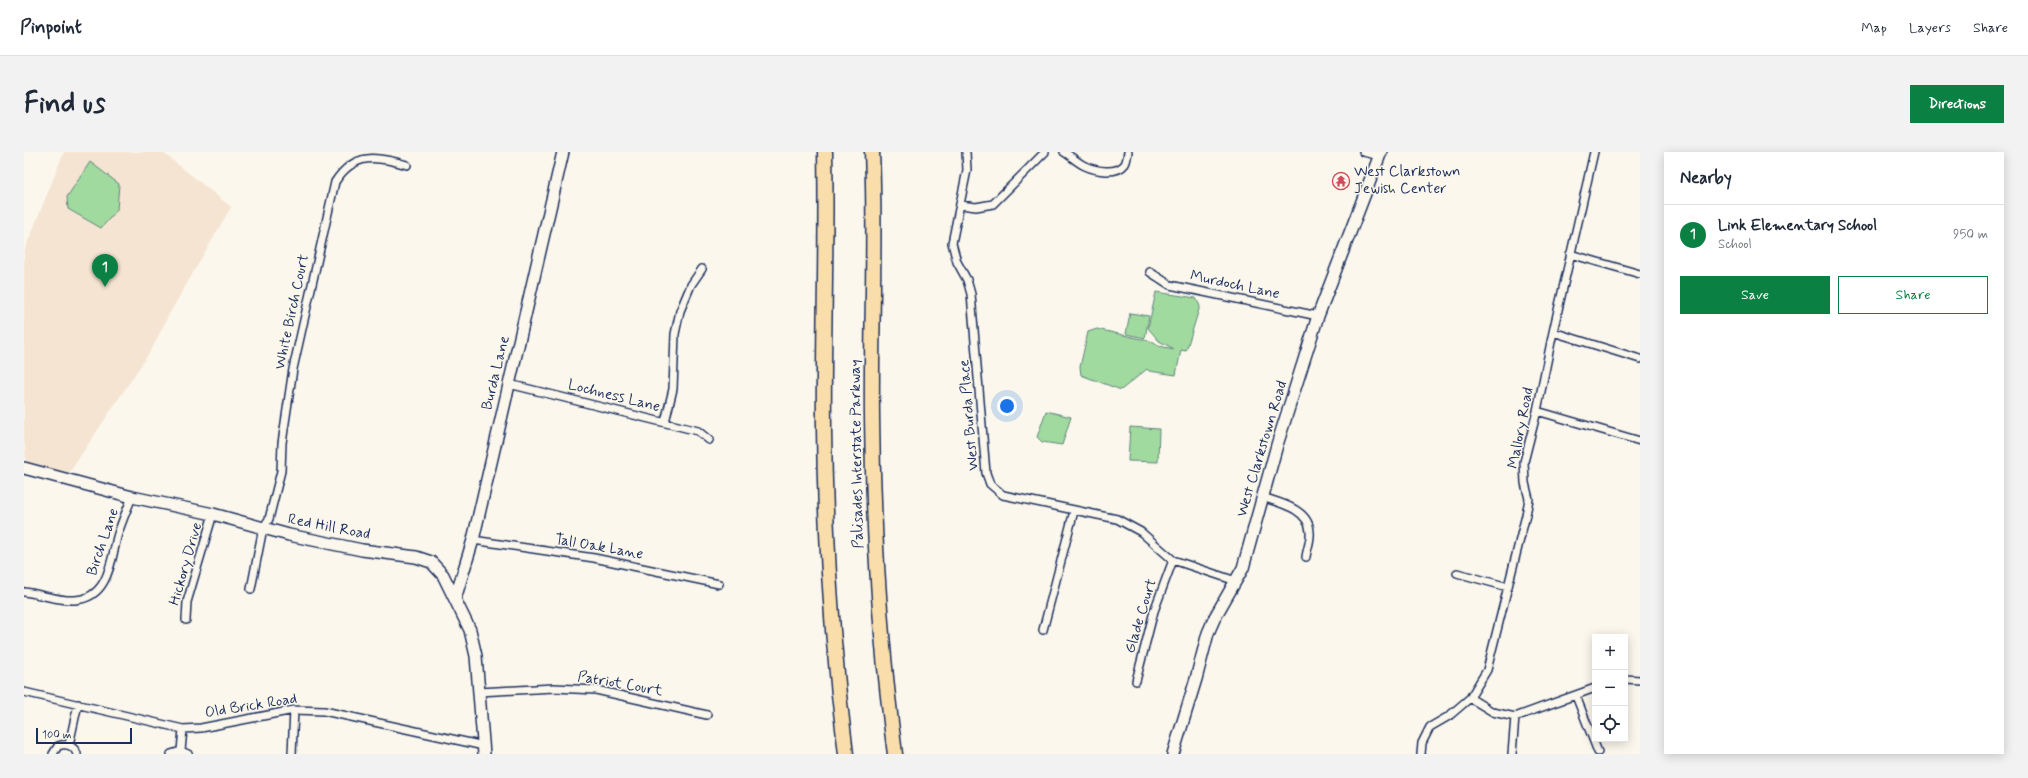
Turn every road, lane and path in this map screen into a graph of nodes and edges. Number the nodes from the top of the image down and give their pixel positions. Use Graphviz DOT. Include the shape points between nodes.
graph roads {
  1 [pos="564,152"];
  2 [pos="825,152"];
  3 [pos="872,152"];
  4 [pos="966,152"];
  5 [pos="1045,152"];
  6 [pos="1064,152"];
  7 [pos="1128,152"];
  8 [pos="1363,152"];
  9 [pos="1594,152"];
  10 [pos="1381,154"];
  11 [pos="407,165"];
  12 [pos="961,205"];
  13 [pos="1570,254"];
  14 [pos="702,269"];
  15 [pos="1150,272"];
  16 [pos="1640,274"];
  17 [pos="1318,316"];
  18 [pos="1553,332"];
  19 [pos="1640,359"];
  20 [pos="509,384"];
  21 [pos="1538,411"];
  22 [pos="665,422"];
  23 [pos="709,440"];
  24 [pos="1640,441"];
  25 [pos="24,468"];
  26 [pos="132,497"];
  27 [pos="1262,497"];
  28 [pos="1074,511"];
  29 [pos="214,514"];
  30 [pos="263,528"];
  31 [pos="472,540"];
  32 [pos="1306,557"];
  33 [pos="1173,560"];
  34 [pos="1457,573"];
  35 [pos="1236,581"];
  36 [pos="719,584"];
  37 [pos="1508,587"];
  38 [pos="252,589"];
  39 [pos="24,592"];
  40 [pos="455,599"];
  41 [pos="186,620"];
  42 [pos="1043,630"];
  43 [pos="1628,679"];
  44 [pos="1640,680"];
  45 [pos="1136,681"];
  46 [pos="1592,689"];
  47 [pos="24,692"];
  48 [pos="479,692"];
  49 [pos="1576,696"];
  50 [pos="1470,698"];
  51 [pos="78,704"];
  52 [pos="294,710"];
  53 [pos="707,714"];
  54 [pos="1515,717"];
  55 [pos="184,729"];
  56 [pos="69,745"];
  57 [pos="484,750"];
  58 [pos="184,752"];
  59 [pos="1598,752"];
  60 [pos="53,754"];
  61 [pos="77,754"];
  62 [pos="171,754"];
  63 [pos="292,754"];
  64 [pos="846,754"];
  65 [pos="895,754"];
  66 [pos="1173,754"];
  67 [pos="1422,754"];
  68 [pos="1512,754"];
  1 -- 20 [label="street, Burda Lane"];
  2 -- 64 [label="highway, Palisades Interstate Parkway" via="826,502 833,630"];
  3 -- 65 [label="highway, Palisades Interstate Parkway" via="874,493 880,606"];
  4 -- 12 [label="street, West Burda Place" via="967,170"];
  5 -- 12 [label="street" via="993,204 976,207"];
  6 -- 7 [label="street" via="1084,166 1095,170 1112,170 1126,164"];
  8 -- 10 [label="street"];
  9 -- 13 [label="street, Mallory Road"];
  10 -- 17 [label="street, West Clarkstown Road"];
  11 -- 30 [label="street, White Birch Court" via="386,159 361,159 341,171 334,182 293,369 282,443 281,471 269,519"];
  12 -- 28 [label="street, West Burda Place" via="952,243 971,294 986,473 990,484 1003,495"];
  13 -- 16 [label="street"];
  13 -- 18 [label="street, Mallory Road"];
  14 -- 22 [label="street" via="691,285 680,311 675,334 672,389"];
  15 -- 17 [label="street, Murdoch Lane" via="1170,285"];
  17 -- 27 [label="street, West Clarkstown Road"];
  18 -- 19 [label="street"];
  18 -- 21 [label="street, Mallory Road"];
  20 -- 22 [label="street, Lochness Lane"];
  20 -- 31 [label="street, Burda Lane"];
  21 -- 24 [label="street"];
  21 -- 37 [label="street, Mallory Road" via="1524,462 1529,499"];
  22 -- 23 [label="street, Lochness Lane" via="698,431"];
  25 -- 26 [label="street, Red Hill Road"];
  26 -- 29 [label="street, Red Hill Road"];
  26 -- 39 [label="street, Birch Lane" via="118,535 111,565 101,587 86,598 75,600"];
  27 -- 32 [label="street" via="1291,507 1301,514 1310,531"];
  27 -- 35 [label="street, West Clarkstown Road" via="1243,568"];
  28 -- 33 [label="street, West Burda Place" via="1129,524"];
  28 -- 42 [label="street"];
  29 -- 30 [label="street, Red Hill Road"];
  29 -- 41 [label="street, Hickory Drive" via="187,602"];
  30 -- 38 [label="street, White Birch Court"];
  30 -- 40 [label="street, Red Hill Road" via="431,562 443,575"];
  31 -- 36 [label="street, Tall Oak Lane" via="594,558"];
  31 -- 40 [label="street, Burda Lane"];
  33 -- 35 [label="street, West Burda Place"];
  33 -- 45 [label="street, Glade Court" via="1154,611"];
  34 -- 37 [label="street"];
  35 -- 66 [label="street, West Clarkstown Road" via="1208,633"];
  37 -- 50 [label="street, Mallory Road" via="1487,670"];
  40 -- 48 [label="street, Red Hill Road" via="470,630 476,656"];
  43 -- 44 [label="street"];
  46 -- 49 [label="street"];
  47 -- 51 [label="street, Old Brick Road"];
  48 -- 53 [label="street, Patriot Court" via="554,688 596,690"];
  48 -- 57 [label="street, Red Hill Road"];
  49 -- 54 [label="street"];
  49 -- 59 [label="street"];
  50 -- 54 [label="street" via="1493,712"];
  50 -- 67 [label="street, Mallory Road" via="1449,716 1430,727 1422,743"];
  51 -- 55 [label="street, Old Brick Road"];
  51 -- 56 [label="street"];
  52 -- 55 [label="street, Old Brick Road"];
  52 -- 57 [label="street, Old Brick Road" via="324,711"];
  52 -- 63 [label="street"];
  54 -- 68 [label="street"];
  55 -- 58 [label="street"];
  56 -- 60 [label="street" via="58,746"];
  56 -- 61 [label="street"];
  58 -- 62 [label="street"];
}
